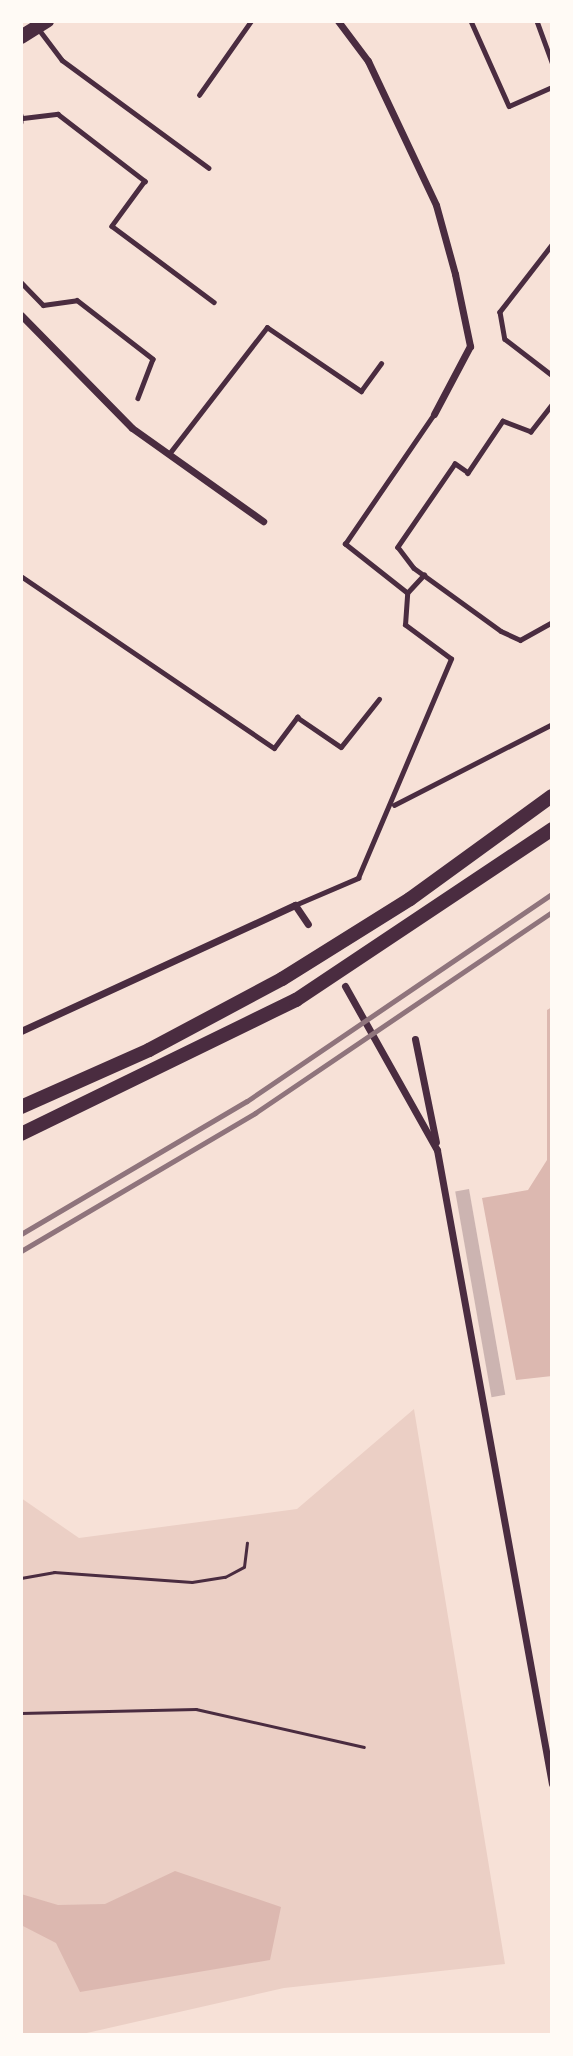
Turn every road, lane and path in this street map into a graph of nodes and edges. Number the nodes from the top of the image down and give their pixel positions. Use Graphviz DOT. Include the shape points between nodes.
graph roads {
  1 [pos="251,21"];
  2 [pos="338,21"];
  3 [pos="471,21"];
  4 [pos="537,21"];
  5 [pos="42,24"];
  6 [pos="21,37"];
  7 [pos="552,62"];
  8 [pos="552,87"];
  9 [pos="199,95"];
  10 [pos="22,118"];
  11 [pos="209,168"];
  12 [pos="552,245"];
  13 [pos="21,282"];
  14 [pos="214,302"];
  15 [pos="21,316"];
  16 [pos="381,363"];
  17 [pos="552,375"];
  18 [pos="138,398"];
  19 [pos="552,405"];
  20 [pos="434,414"];
  21 [pos="169,453"];
  22 [pos="263,521"];
  23 [pos="424,575"];
  24 [pos="21,576"];
  25 [pos="407,593"];
  26 [pos="551,627"];
  27 [pos="379,699"];
  28 [pos="552,724"];
  29 [pos="552,796"];
  30 [pos="393,805"];
  31 [pos="552,829"];
  32 [pos="295,905"];
  33 [pos="308,924"];
  34 [pos="345,986"];
  35 [pos="21,1031"];
  36 [pos="415,1039"];
  37 [pos="21,1108"];
  38 [pos="21,1135"];
  39 [pos="437,1150"];
  40 [pos="247,1543"];
  41 [pos="21,1578"];
  42 [pos="21,1713"];
  43 [pos="364,1748"];
  44 [pos="552,1784"];
  1 -- 9 [label="lane"];
  2 -- 20 [label="street" via="368,61 436,205 455,274 470,346"];
  3 -- 8 [label="lane" via="509,106"];
  4 -- 7 [label="lane"];
  5 -- 6 [label="highway"];
  5 -- 11 [label="lane" via="62,60"];
  10 -- 14 [label="lane" via="58,114 145,181 112,226"];
  12 -- 17 [label="lane" via="500,312 505,339"];
  13 -- 18 [label="lane" via="43,305 77,300 153,359"];
  15 -- 21 [label="street" via="61,362"];
  16 -- 21 [label="lane" via="361,391 267,327"];
  19 -- 23 [label="lane" via="531,432 503,421 468,473 455,464 398,547"];
  20 -- 25 [label="lane" via="345,544"];
  21 -- 22 [label="street"];
  23 -- 25 [label="lane"];
  23 -- 26 [label="lane" via="520,640"];
  24 -- 27 [label="lane" via="274,748 297,717 341,747"];
  25 -- 30 [label="lane" via="405,625 451,659"];
  28 -- 30 [label="lane"];
  29 -- 37 [label="highway" via="410,899 282,979 149,1050"];
  30 -- 32 [label="lane" via="358,878"];
  31 -- 38 [label="highway" via="296,1000"];
  32 -- 33 [label="street"];
  32 -- 35 [label="street"];
  34 -- 39 [label="street"];
  36 -- 39 [label="street"];
  39 -- 44 [label="street"];
  40 -- 41 [label="path" via="244,1567 225,1577 192,1582 54,1572"];
  42 -- 43 [label="path" via="196,1709"];
}
